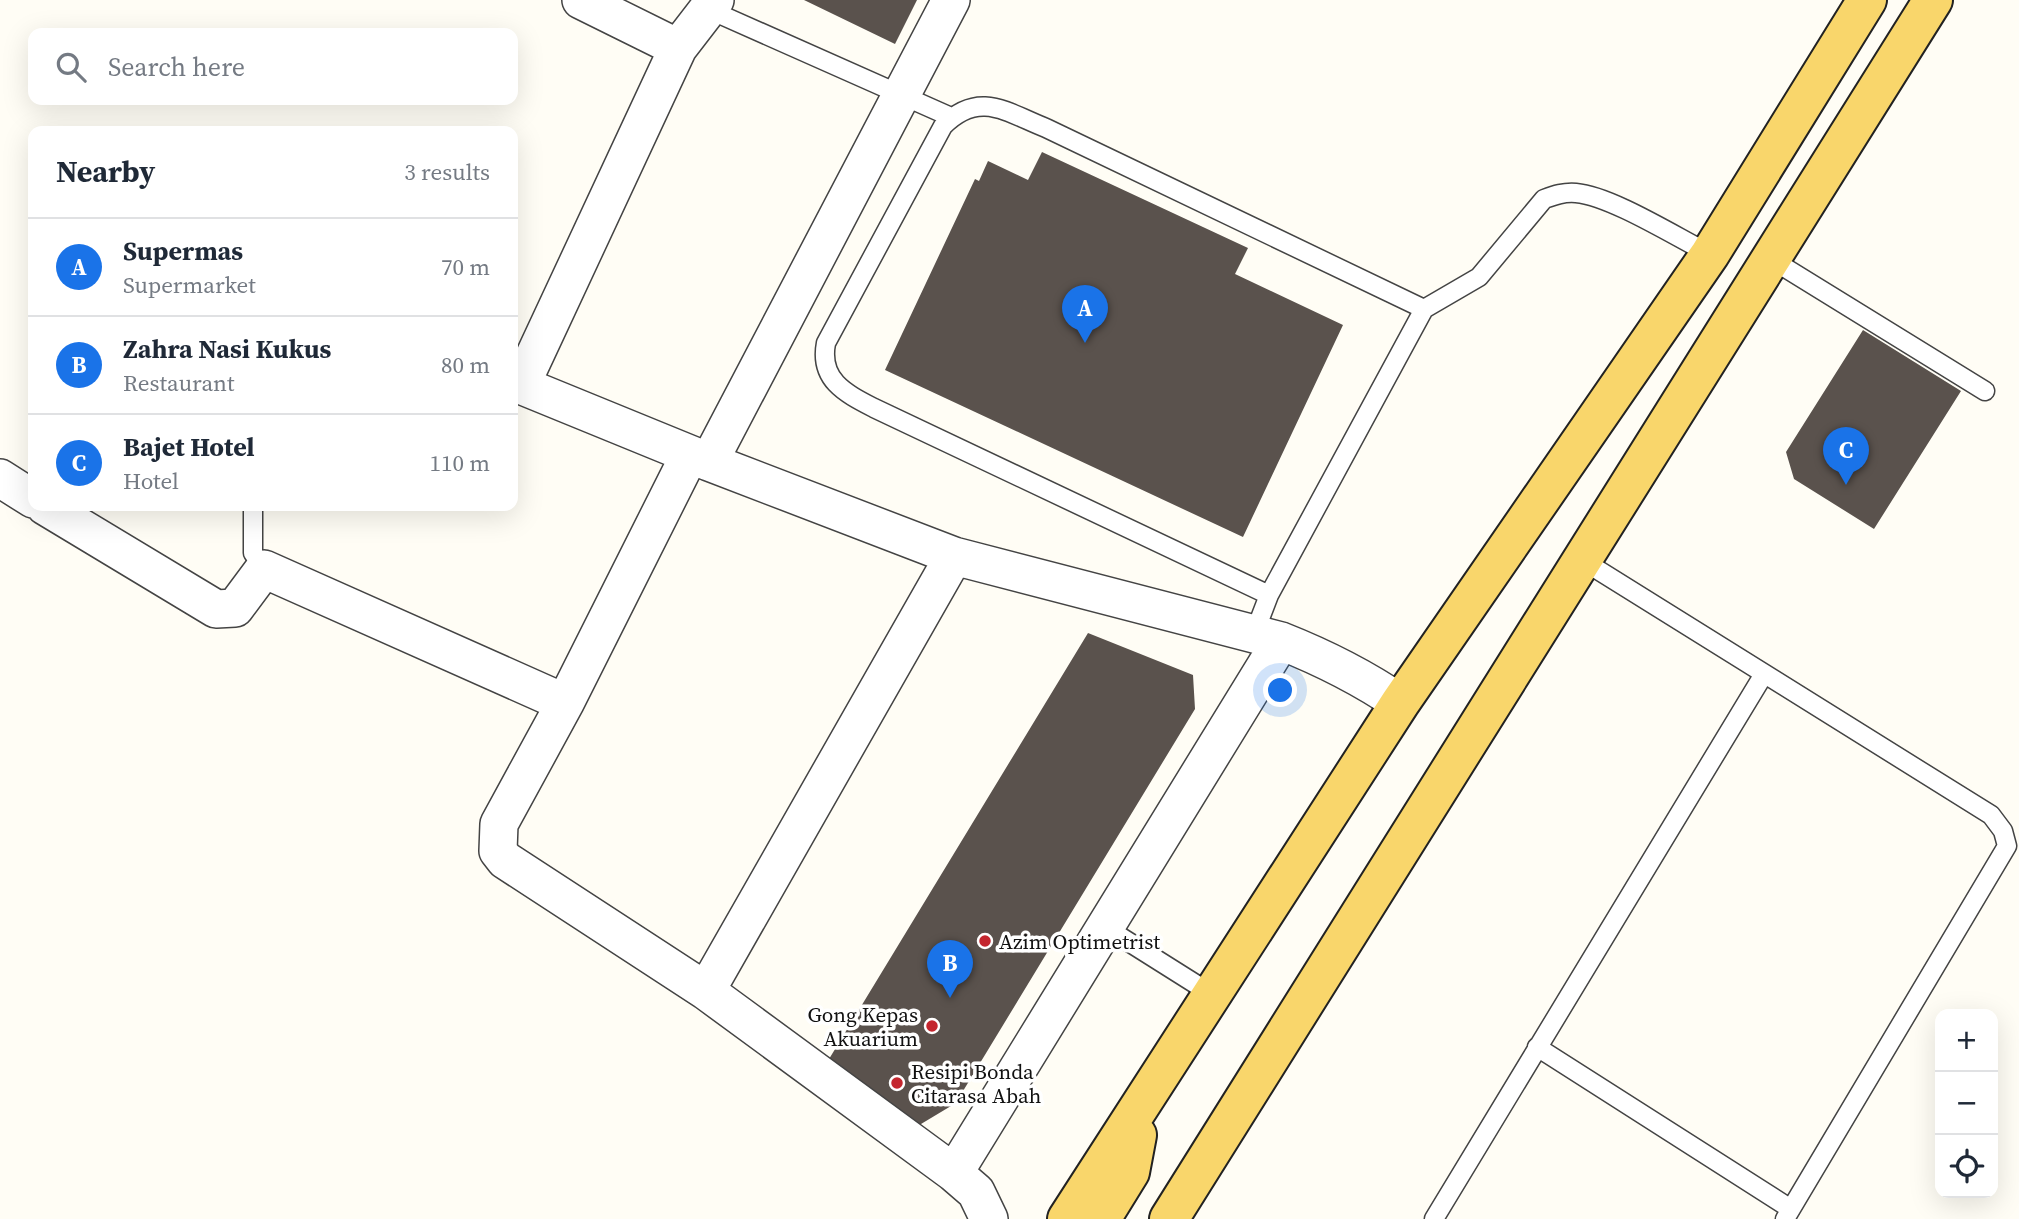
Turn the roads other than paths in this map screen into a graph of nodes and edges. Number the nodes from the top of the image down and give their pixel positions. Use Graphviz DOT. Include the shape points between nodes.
graph roads {
  1 [pos="581,0"];
  2 [pos="951,0"];
  3 [pos="1867,0"];
  4 [pos="1933,0"];
  5 [pos="712,5"];
  6 [pos="678,48"];
  7 [pos="901,95"];
  8 [pos="951,117"];
  9 [pos="1710,254"];
  10 [pos="1770,259"];
  11 [pos="1424,310"];
  12 [pos="518,381"];
  13 [pos="518,383"];
  14 [pos="1985,391"];
  15 [pos="699,459"];
  16 [pos="0,478"];
  17 [pos="28,496"];
  18 [pos="53,511"];
  19 [pos="253,511"];
  20 [pos="954,556"];
  21 [pos="1582,560"];
  22 [pos="264,569"];
  23 [pos="1269,596"];
  24 [pos="1268,638"];
  25 [pos="1765,674"];
  26 [pos="565,703"];
  27 [pos="1400,703"];
  28 [pos="1105,927"];
  29 [pos="706,991"];
  30 [pos="1213,995"];
  31 [pos="1537,1047"];
  32 [pos="1144,1102"];
  33 [pos="954,1173"];
  34 [pos="1788,1214"];
  35 [pos="989,1219"];
  36 [pos="1067,1219"];
  37 [pos="1101,1219"];
  38 [pos="1168,1219"];
  39 [pos="1434,1219"];
  1 -- 6 [label="street"];
  2 -- 7 [label="street"];
  3 -- 9 [label="main road"];
  4 -- 10 [label="main road"];
  5 -- 6 [label="street"];
  5 -- 7 [label="lane"];
  6 -- 12 [label="street"];
  7 -- 8 [label="lane"];
  7 -- 15 [label="street"];
  8 -- 11 [label="lane" via="976,105 991,106 1046,128"];
  8 -- 23 [label="lane" via="826,343 830,378 842,392 874,408"];
  9 -- 11 [label="lane" via="1597,197 1560,193 1544,199 1479,277"];
  9 -- 27 [label="main road"];
  10 -- 14 [label="lane"];
  10 -- 21 [label="main road"];
  11 -- 23 [label="lane"];
  13 -- 15 [label="street"];
  15 -- 20 [label="street"];
  15 -- 26 [label="street"];
  16 -- 17 [label="street"];
  18 -- 22 [label="street" via="216,609 235,608"];
  19 -- 22 [label="lane" via="253,553"];
  20 -- 24 [label="street"];
  20 -- 29 [label="street"];
  21 -- 25 [label="lane"];
  21 -- 38 [label="main road"];
  22 -- 26 [label="street"];
  23 -- 24 [label="lane"];
  24 -- 27 [label="street" via="1345,669"];
  24 -- 28 [label="street"];
  25 -- 31 [label="lane"];
  25 -- 34 [label="lane" via="1991,815 2007,846"];
  26 -- 29 [label="street" via="499,824 498,850 505,860"];
  27 -- 30 [label="main road"];
  28 -- 30 [label="lane"];
  28 -- 33 [label="street"];
  29 -- 33 [label="street"];
  30 -- 32 [label="main road"];
  31 -- 34 [label="lane"];
  31 -- 39 [label="lane"];
  32 -- 36 [label="main road"];
  32 -- 37 [label="main road" via="1130,1172"];
  33 -- 35 [label="street" via="976,1192"];
}
